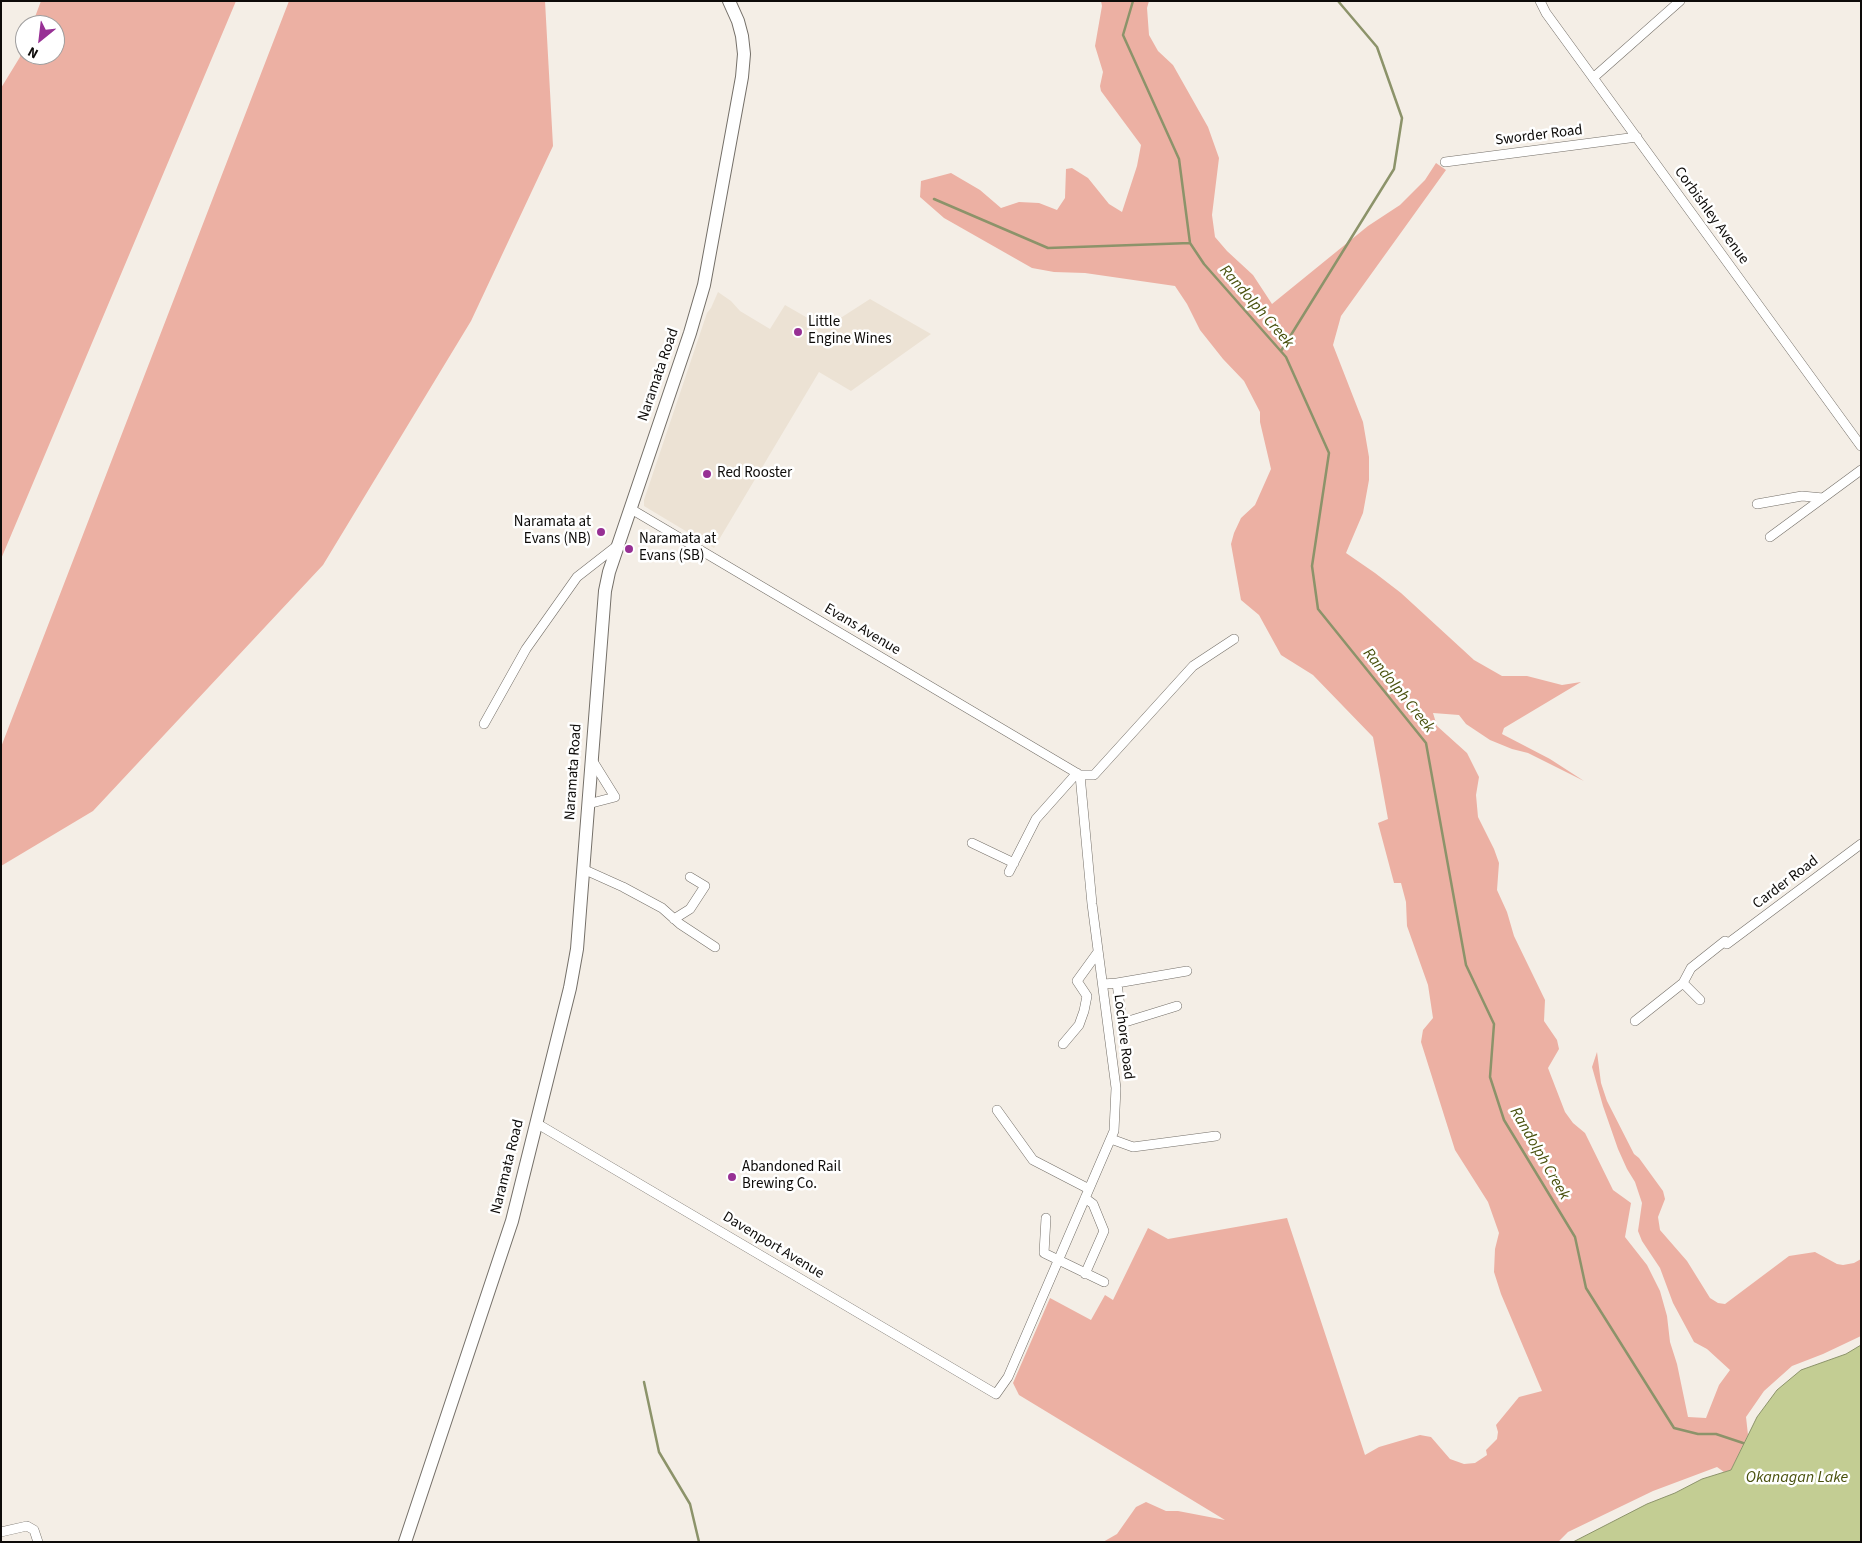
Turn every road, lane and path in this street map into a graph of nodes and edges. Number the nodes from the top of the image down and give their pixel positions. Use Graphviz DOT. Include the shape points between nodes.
graph roads {
  1 [pos="729,1"];
  2 [pos="1540,1"];
  3 [pos="1680,1"];
  4 [pos="1593,78"];
  5 [pos="1637,138"];
  6 [pos="1445,162"];
  7 [pos="1861,446"];
  8 [pos="1861,470"];
  9 [pos="1823,498"];
  10 [pos="1757,504"];
  11 [pos="631,509"];
  12 [pos="1770,537"];
  13 [pos="618,545"];
  14 [pos="1234,639"];
  15 [pos="484,724"];
  16 [pos="592,760"];
  17 [pos="1078,774"];
  18 [pos="588,804"];
  19 [pos="972,843"];
  20 [pos="1861,844"];
  21 [pos="1014,863"];
  22 [pos="583,869"];
  23 [pos="1009,872"];
  24 [pos="690,877"];
  25 [pos="674,920"];
  26 [pos="715,947"];
  27 [pos="1098,952"];
  28 [pos="1187,971"];
  29 [pos="1117,983"];
  30 [pos="1683,983"];
  31 [pos="1103,984"];
  32 [pos="1700,1000"];
  33 [pos="1177,1006"];
  34 [pos="1635,1021"];
  35 [pos="1063,1044"];
  36 [pos="997,1110"];
  37 [pos="536,1123"];
  38 [pos="1216,1136"];
  39 [pos="1111,1139"];
  40 [pos="1089,1189"];
  41 [pos="1085,1198"];
  42 [pos="1046,1218"];
  43 [pos="1058,1261"];
  44 [pos="1085,1274"];
  45 [pos="1104,1282"];
  46 [pos="996,1394"];
  47 [pos="1,1532"];
  48 [pos="38,1542"];
  49 [pos="405,1542"];
  1 -- 11 [label="main road, Naramata Road" via="742,36 743,62 704,285"];
  2 -- 4 [label="street, Corbishley Avenue"];
  3 -- 4 [label="street"];
  4 -- 5 [label="street, Corbishley Avenue"];
  5 -- 6 [label="street, Sworder Road"];
  5 -- 7 [label="street, Corbishley Avenue"];
  8 -- 9 [label="street"];
  9 -- 10 [label="street" via="1802,496"];
  9 -- 12 [label="street"];
  11 -- 13 [label="main road, Naramata Road"];
  11 -- 17 [label="street, Evans Avenue"];
  13 -- 15 [label="street" via="577,577 526,649"];
  13 -- 16 [label="main road, Naramata Road" via="605,592"];
  14 -- 17 [label="street" via="1193,666 1094,774"];
  16 -- 18 [label="main road, Naramata Road"];
  16 -- 18 [label="street" via="616,798"];
  17 -- 21 [label="street" via="1036,818"];
  17 -- 27 [label="street, Lochore Road"];
  18 -- 22 [label="main road, Naramata Road"];
  19 -- 21 [label="street"];
  20 -- 30 [label="street, Carder Road" via="1691,968"];
  21 -- 23 [label="street"];
  22 -- 25 [label="street" via="662,908"];
  22 -- 37 [label="main road, Naramata Road" via="575,967"];
  24 -- 25 [label="street" via="705,886 690,909"];
  25 -- 26 [label="street"];
  27 -- 31 [label="street, Lochore Road"];
  27 -- 35 [label="street" via="1077,981 1087,996 1084,1011 1079,1025"];
  28 -- 29 [label="street"];
  29 -- 31 [label="street"];
  29 -- 33 [label="street" via="1122,1023"];
  30 -- 32 [label="street"];
  30 -- 34 [label="street, Carder Road"];
  31 -- 39 [label="street, Lochore Road" via="1116,1088"];
  36 -- 40 [label="street" via="1033,1160"];
  37 -- 46 [label="street, Davenport Avenue"];
  37 -- 49 [label="main road, Naramata Road" via="512,1221"];
  38 -- 39 [label="street" via="1133,1147"];
  39 -- 40 [label="street, Lochore Road"];
  40 -- 41 [label="street, Lochore Road"];
  41 -- 43 [label="street, Lochore Road"];
  41 -- 44 [label="street" via="1093,1204 1104,1231"];
  42 -- 43 [label="street" via="1044,1252"];
  43 -- 44 [label="street"];
  43 -- 46 [label="street, Lochore Road" via="1008,1378"];
  44 -- 45 [label="street"];
  47 -- 48 [label="street" via="27,1526 34,1530"];
}
